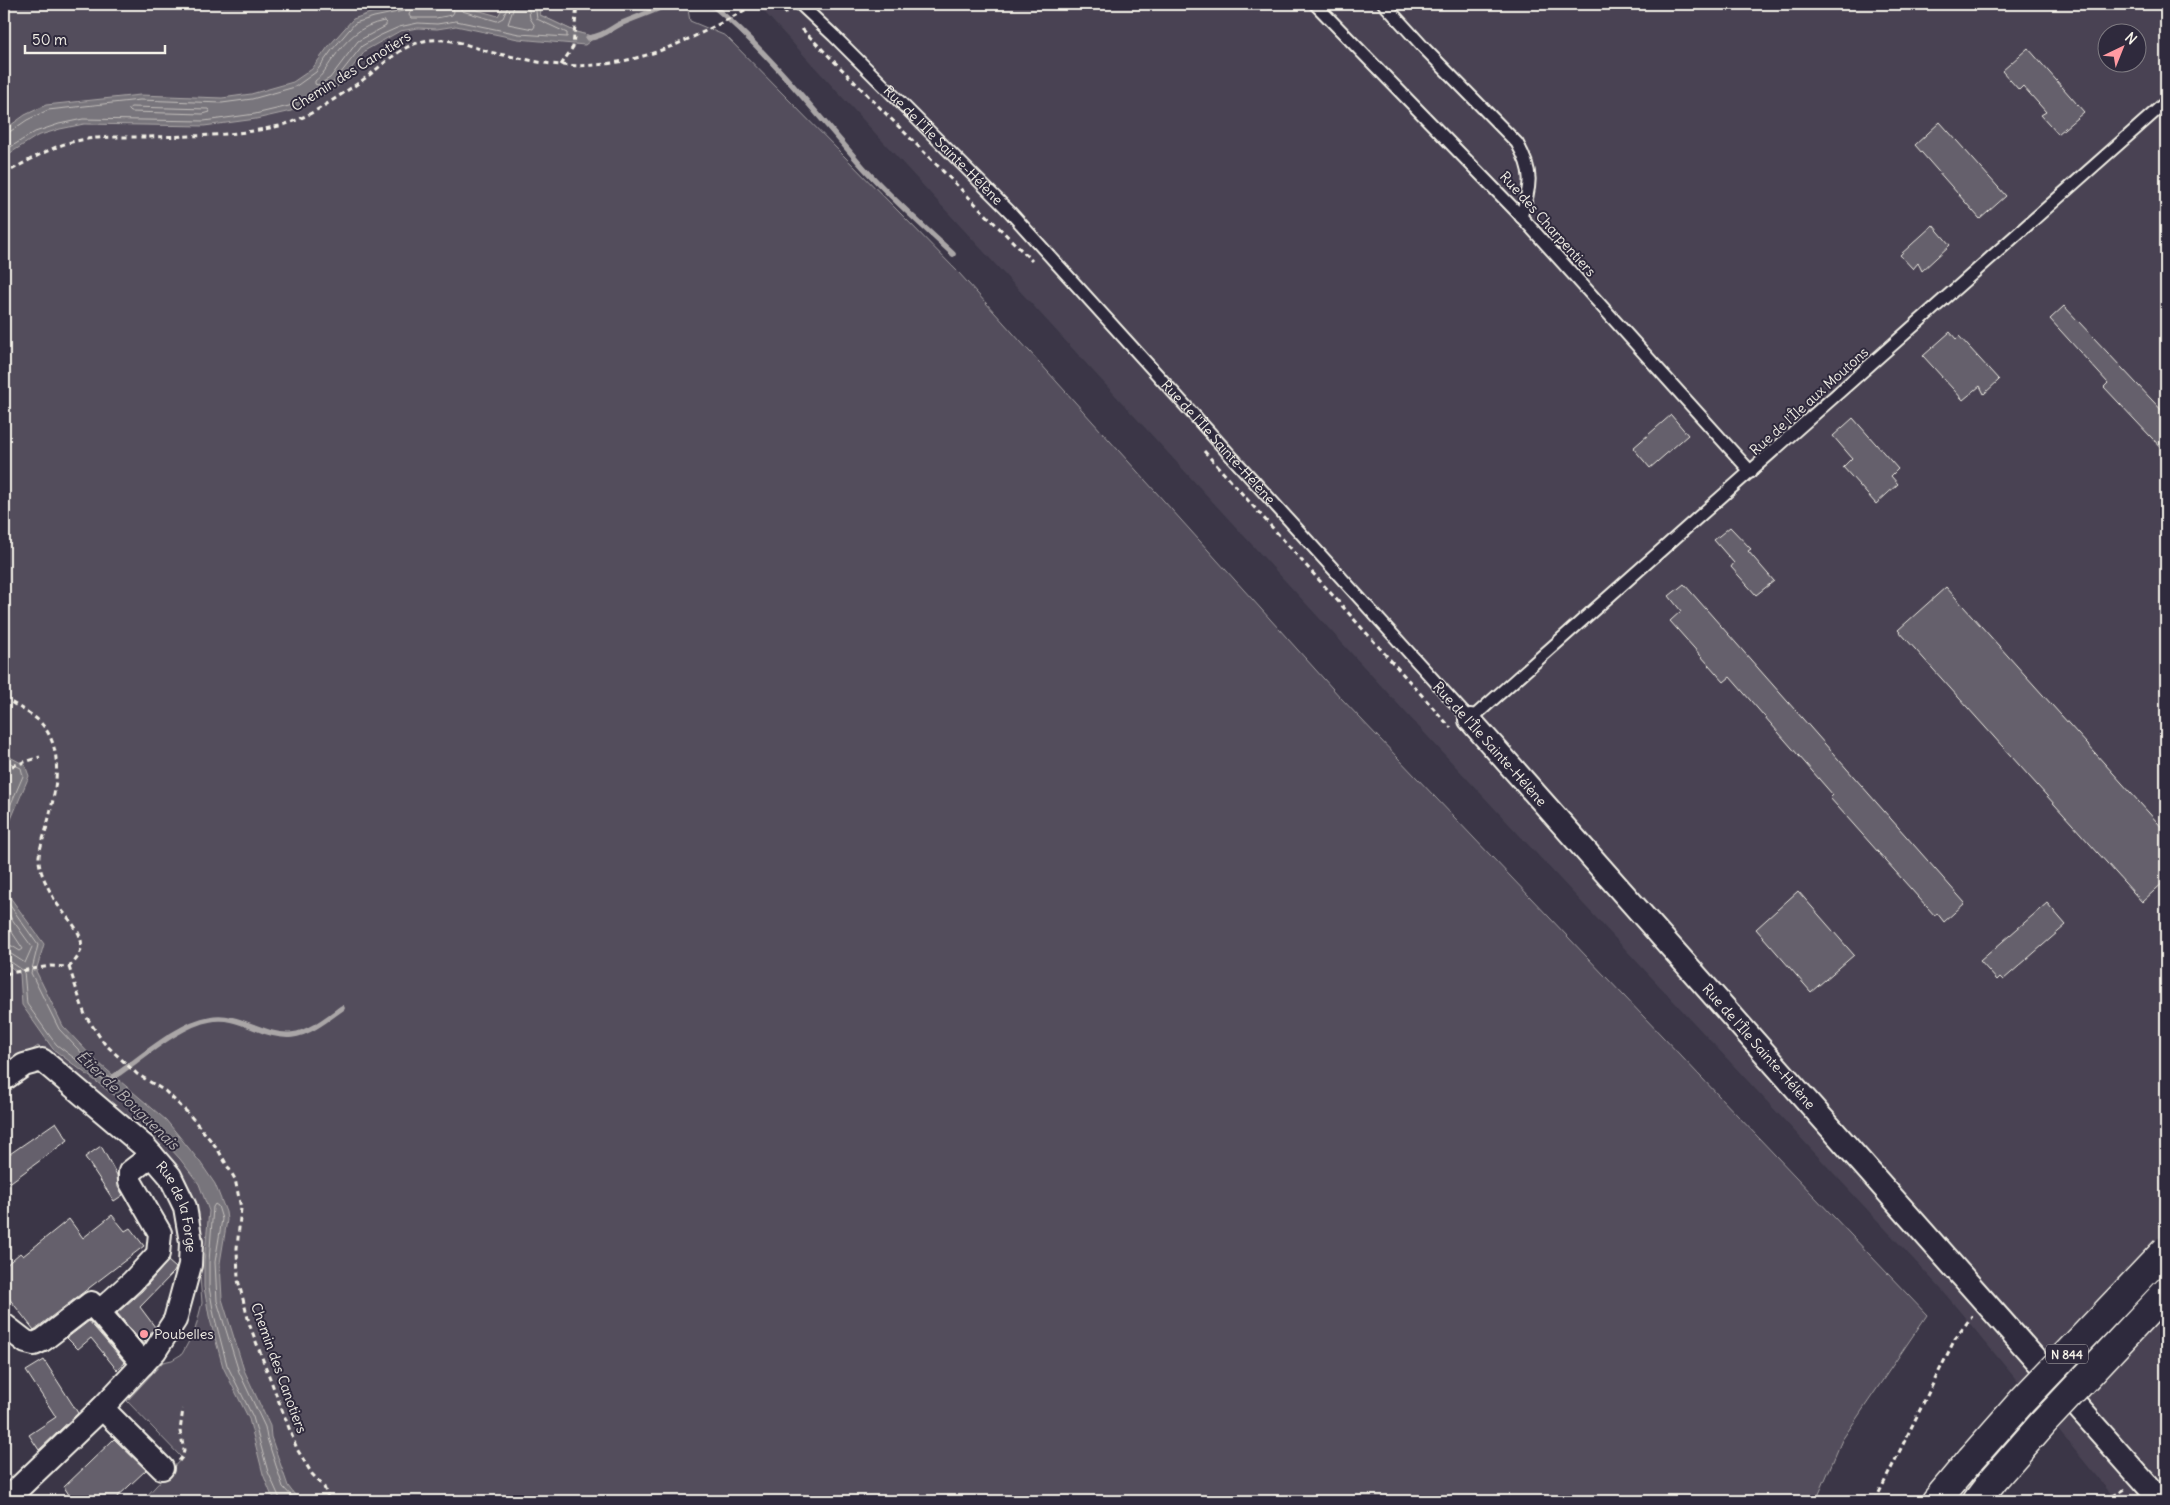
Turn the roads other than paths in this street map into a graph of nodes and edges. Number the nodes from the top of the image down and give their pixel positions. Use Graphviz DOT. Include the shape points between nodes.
graph roads {
  1 [pos="800,4"];
  2 [pos="1315,4"];
  3 [pos="1384,4"];
  4 [pos="2166,102"];
  5 [pos="1521,217"];
  6 [pos="1751,472"];
  7 [pos="1470,720"];
  8 [pos="4,1079"];
  9 [pos="152,1155"];
  10 [pos="2166,1250"];
  11 [pos="2166,1292"];
  12 [pos="98,1312"];
  13 [pos="4,1325"];
  14 [pos="143,1364"];
  15 [pos="102,1408"];
  16 [pos="162,1468"];
  17 [pos="5,1501"];
  18 [pos="1936,1501"];
  19 [pos="1977,1501"];
  20 [pos="2161,1501"];
  1 -- 7 [label="lane, Rue de l'Île Sainte-Hélène" via="1010,212"];
  2 -- 5 [label="lane, Rue des Charpentiers"];
  3 -- 5 [label="lane" via="1517,143 1527,160 1530,175"];
  4 -- 6 [label="lane, Rue de l'Île aux Moutons"];
  5 -- 6 [label="lane, Rue des Charpentiers"];
  6 -- 7 [label="lane, Rue de l'Île aux Moutons"];
  7 -- 20 [label="street, Rue de l'Île Sainte-Hélène"];
  8 -- 9 [label="street, Rue de la Forge" via="24,1064 42,1060"];
  9 -- 12 [label="street, Rue de la Forge" via="130,1172 130,1182 160,1232 158,1254"];
  9 -- 14 [label="street, Rue de la Forge" via="170,1176 185,1207 191,1242 174,1320"];
  10 -- 18 [label="highway, N 844, bridge" via="2023,1400"];
  11 -- 19 [label="highway, N 844, bridge" via="2043,1423"];
  12 -- 13 [label="street" via="91,1303 34,1344 26,1342"];
  12 -- 14 [label="street"];
  14 -- 15 [label="street, Rue de la Forge"];
  15 -- 16 [label="street"];
  15 -- 17 [label="street, Rue de la Forge"];
}
